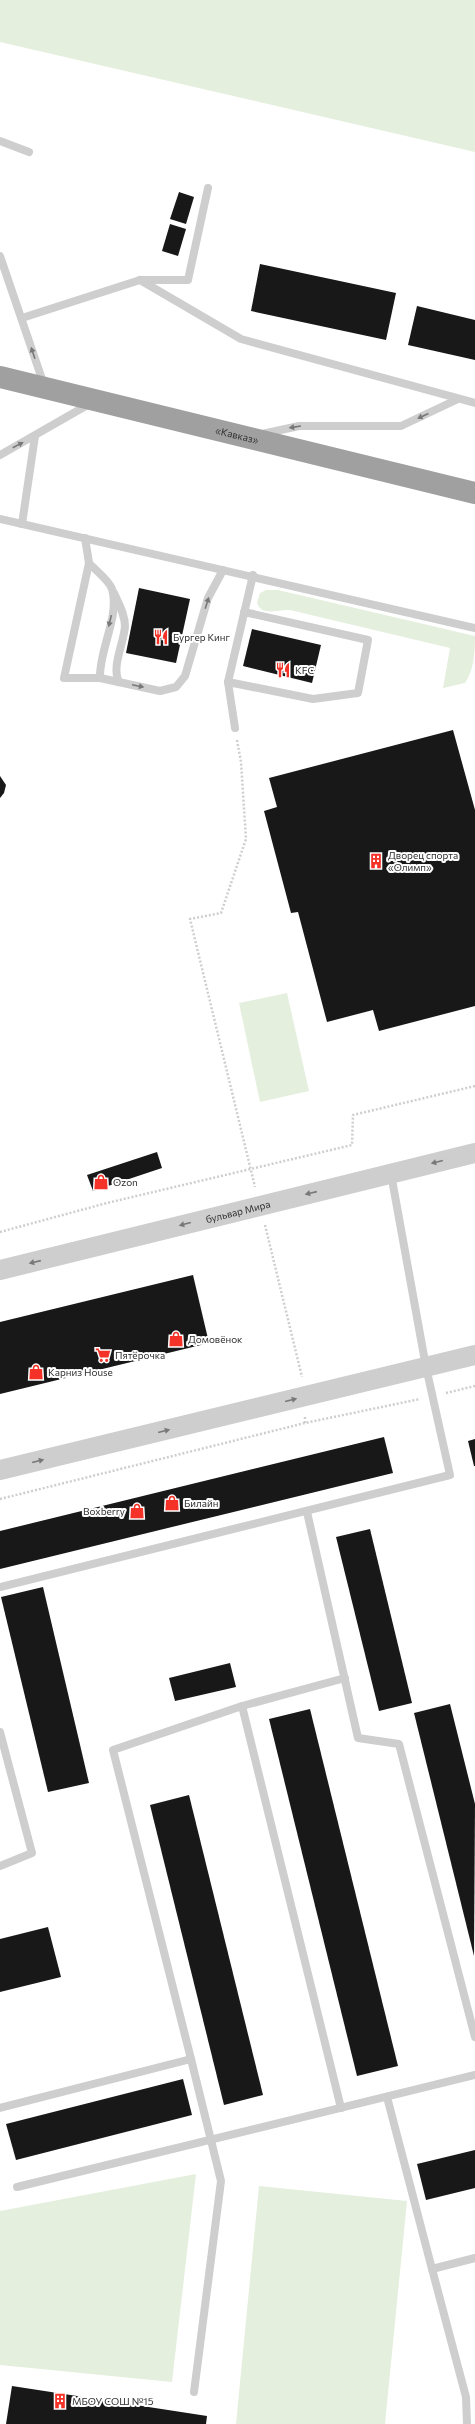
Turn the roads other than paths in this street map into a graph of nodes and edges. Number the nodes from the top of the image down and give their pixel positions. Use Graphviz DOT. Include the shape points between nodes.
graph roads {
  1 [pos="0,141"];
  2 [pos="29,152"];
  3 [pos="208,188"];
  4 [pos="0,256"];
  5 [pos="0,280"];
  6 [pos="140,280"];
  7 [pos="9,283"];
  8 [pos="22,318"];
  9 [pos="0,377"];
  10 [pos="45,387"];
  11 [pos="97,399"];
  12 [pos="458,399"];
  13 [pos="475,403"];
  14 [pos="35,436"];
  15 [pos="250,436"];
  16 [pos="0,455"];
  17 [pos="475,492"];
  18 [pos="0,519"];
  19 [pos="22,524"];
  20 [pos="85,538"];
  21 [pos="89,563"];
  22 [pos="223,570"];
  23 [pos="253,575"];
  24 [pos="112,587"];
  25 [pos="244,612"];
  26 [pos="475,628"];
  27 [pos="100,678"];
  28 [pos="119,682"];
  29 [pos="228,682"];
  30 [pos="235,728"];
  31 [pos="475,1153"];
  32 [pos="391,1174"];
  33 [pos="0,1270"];
  34 [pos="475,1355"];
  35 [pos="426,1367"];
  36 [pos="0,1470"];
  37 [pos="307,1512"];
  38 [pos="0,1587"];
  39 [pos="345,1678"];
  40 [pos="242,1706"];
  41 [pos="0,1732"];
  42 [pos="0,1866"];
  43 [pos="475,2037"];
  44 [pos="190,2059"];
  45 [pos="475,2075"];
  46 [pos="387,2097"];
  47 [pos="0,2108"];
  48 [pos="341,2108"];
  49 [pos="211,2140"];
  50 [pos="17,2187"];
  51 [pos="475,2258"];
  52 [pos="432,2269"];
  53 [pos="194,2392"];
  54 [pos="466,2424"];
  1 -- 2 [label="lane"];
  3 -- 6 [label="lane" via="188,280"];
  4 -- 7 [label="lane"];
  5 -- 7 [label="lane"];
  6 -- 8 [label="lane"];
  6 -- 12 [label="lane" via="241,339"];
  7 -- 8 [label="lane"];
  10 -- 8 [label="lane, one-way"];
  9 -- 10 [label="highway, «Кавказ»"];
  10 -- 11 [label="highway, «Кавказ»"];
  11 -- 14 [label="lane"];
  11 -- 15 [label="highway, «Кавказ»"];
  12 -- 13 [label="lane"];
  12 -- 15 [label="lane, one-way" via="401,426 300,426"];
  16 -- 14 [label="lane, one-way"];
  14 -- 19 [label="lane"];
  15 -- 17 [label="highway, «Кавказ»"];
  18 -- 19 [label="lane"];
  19 -- 20 [label="lane"];
  20 -- 21 [label="lane"];
  20 -- 22 [label="lane"];
  21 -- 24 [label="lane"];
  21 -- 27 [label="lane" via="64,678"];
  22 -- 23 [label="lane"];
  28 -- 22 [label="lane, one-way" via="160,691 176,688 185,676 208,598"];
  23 -- 25 [label="lane"];
  23 -- 26 [label="lane"];
  24 -- 27 [label="lane, one-way" via="114,605 99,666"];
  24 -- 28 [label="lane" via="122,609 125,625 116,673"];
  25 -- 29 [label="lane"];
  25 -- 29 [label="lane" via="368,640 358,693 313,699"];
  27 -- 28 [label="lane"];
  29 -- 30 [label="lane"];
  31 -- 32 [label="street, бульвар Мира, one-way"];
  32 -- 33 [label="street, бульвар Мира, one-way" via="260,1204"];
  32 -- 35 [label="lane"];
  34 -- 35 [label="street"];
  36 -- 35 [label="street, one-way"];
  35 -- 37 [label="lane" via="450,1475"];
  37 -- 38 [label="lane"];
  37 -- 39 [label="lane"];
  39 -- 40 [label="lane"];
  39 -- 43 [label="lane" via="358,1738 399,1744"];
  40 -- 44 [label="lane" via="112,1750"];
  40 -- 48 [label="lane"];
  41 -- 42 [label="lane" via="32,1853"];
  44 -- 47 [label="lane"];
  44 -- 49 [label="lane"];
  45 -- 46 [label="lane"];
  46 -- 48 [label="lane"];
  46 -- 52 [label="lane"];
  48 -- 49 [label="lane"];
  49 -- 50 [label="lane"];
  49 -- 53 [label="lane" via="222,2181"];
  51 -- 52 [label="lane"];
  52 -- 54 [label="lane" via="466,2398"];
}
